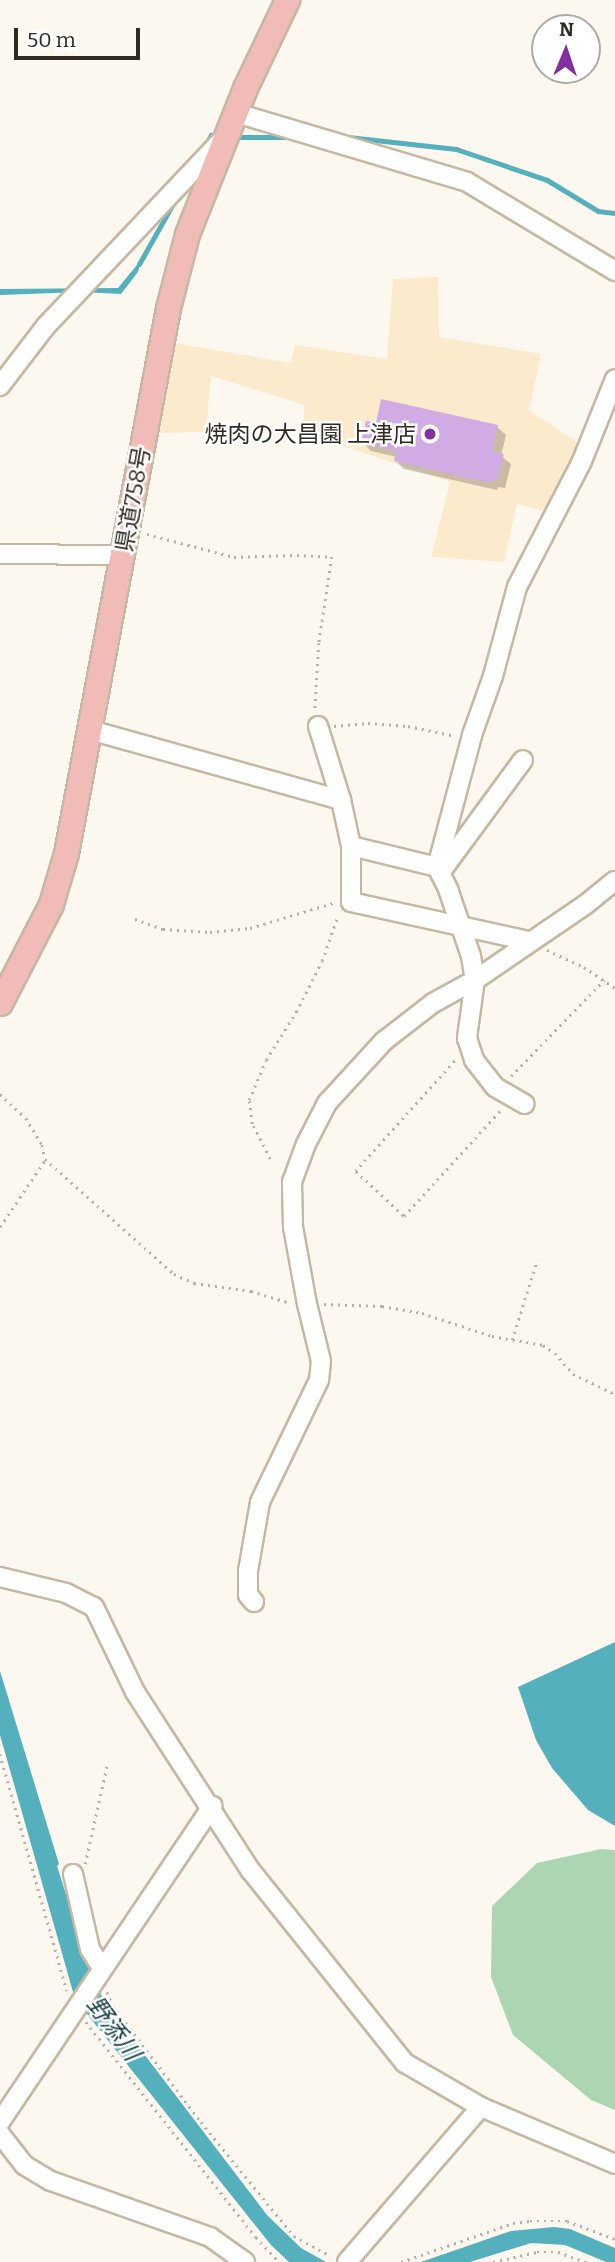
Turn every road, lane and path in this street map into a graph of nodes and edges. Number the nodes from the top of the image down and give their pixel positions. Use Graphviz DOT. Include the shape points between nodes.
graph roads {
  1 [pos="287,0"];
  2 [pos="232,124"];
  3 [pos="615,271"];
  4 [pos="615,379"];
  5 [pos="0,386"];
  6 [pos="136,532"];
  7 [pos="0,554"];
  8 [pos="124,555"];
  9 [pos="320,729"];
  10 [pos="90,730"];
  11 [pos="471,740"];
  12 [pos="523,760"];
  13 [pos="341,800"];
  14 [pos="351,846"];
  15 [pos="439,870"];
  16 [pos="615,881"];
  17 [pos="347,899"];
  18 [pos="135,919"];
  19 [pos="458,924"];
  20 [pos="529,940"];
  21 [pos="475,980"];
  22 [pos="604,981"];
  23 [pos="615,988"];
  24 [pos="0,1003"];
  25 [pos="469,1045"];
  26 [pos="0,1094"];
  27 [pos="511,1097"];
  28 [pos="45,1159"];
  29 [pos="270,1159"];
  30 [pos="0,1227"];
  31 [pos="537,1260"];
  32 [pos="307,1304"];
  33 [pos="512,1340"];
  34 [pos="615,1394"];
  35 [pos="0,1577"];
  36 [pos="254,1602"];
  37 [pos="0,1754"];
  38 [pos="107,1765"];
  39 [pos="212,1807"];
  40 [pos="74,1880"];
  41 [pos="100,1972"];
  42 [pos="74,2008"];
  43 [pos="481,2107"];
  44 [pos="0,2122"];
  45 [pos="0,2134"];
  46 [pos="615,2164"];
  47 [pos="615,2239"];
  48 [pos="245,2262"];
  49 [pos="279,2262"];
  50 [pos="347,2262"];
  51 [pos="401,2262"];
  52 [pos="493,2262"];
  53 [pos="586,2262"];
  1 -- 2 [label="main road, 県道758号"];
  2 -- 3 [label="street" via="467,182"];
  2 -- 5 [label="street" via="46,326"];
  2 -- 8 [label="main road, 県道758号" via="187,234 168,308"];
  4 -- 11 [label="street" via="582,461 517,587"];
  6 -- 9 [label="path" via="234,557 332,557 319,643 315,717"];
  7 -- 8 [label="street"];
  8 -- 10 [label="main road, 県道758号"];
  9 -- 11 [label="path" via="368,723 442,731"];
  9 -- 13 [label="street"];
  10 -- 13 [label="street"];
  10 -- 24 [label="main road, 県道758号" via="51,904"];
  11 -- 15 [label="street"];
  12 -- 15 [label="street"];
  13 -- 14 [label="street"];
  14 -- 15 [label="street"];
  14 -- 17 [label="street"];
  15 -- 19 [label="street"];
  16 -- 20 [label="street"];
  17 -- 18 [label="path" via="250,928 209,932 163,929"];
  17 -- 19 [label="street"];
  17 -- 29 [label="path" via="322,961 266,1060 249,1100 252,1124"];
  19 -- 20 [label="street"];
  19 -- 21 [label="street"];
  20 -- 21 [label="street"];
  20 -- 22 [label="path"];
  21 -- 25 [label="street"];
  21 -- 32 [label="street" via="433,1003 384,1041 327,1103 292,1182 293,1227"];
  22 -- 23 [label="path"];
  22 -- 27 [label="path"];
  25 -- 27 [label="street" via="474,1060"];
  25 -- 27 [label="path" via="356,1171 404,1216"];
  26 -- 28 [label="path" via="26,1118"];
  28 -- 30 [label="path"];
  28 -- 32 [label="path" via="174,1274 194,1283"];
  31 -- 33 [label="path"];
  32 -- 33 [label="path" via="382,1306 422,1313"];
  32 -- 36 [label="street" via="321,1361 319,1380 260,1502 248,1571 248,1595"];
  33 -- 34 [label="path" via="543,1345 573,1374"];
  35 -- 39 [label="street" via="66,1593 94,1607 135,1692"];
  37 -- 42 [label="path"];
  38 -- 40 [label="path" via="88,1856"];
  39 -- 41 [label="street"];
  39 -- 43 [label="street" via="251,1871 405,2063"];
  40 -- 41 [label="street"];
  41 -- 42 [label="street"];
  41 -- 50 [label="path" via="113,2006 294,2236"];
  42 -- 44 [label="street"];
  42 -- 49 [label="path"];
  43 -- 46 [label="street"];
  43 -- 50 [label="street"];
  45 -- 48 [label="street" via="24,2165 51,2181 210,2237"];
  47 -- 51 [label="path" via="567,2221 522,2222"];
  52 -- 53 [label="path" via="558,2252"];
}
